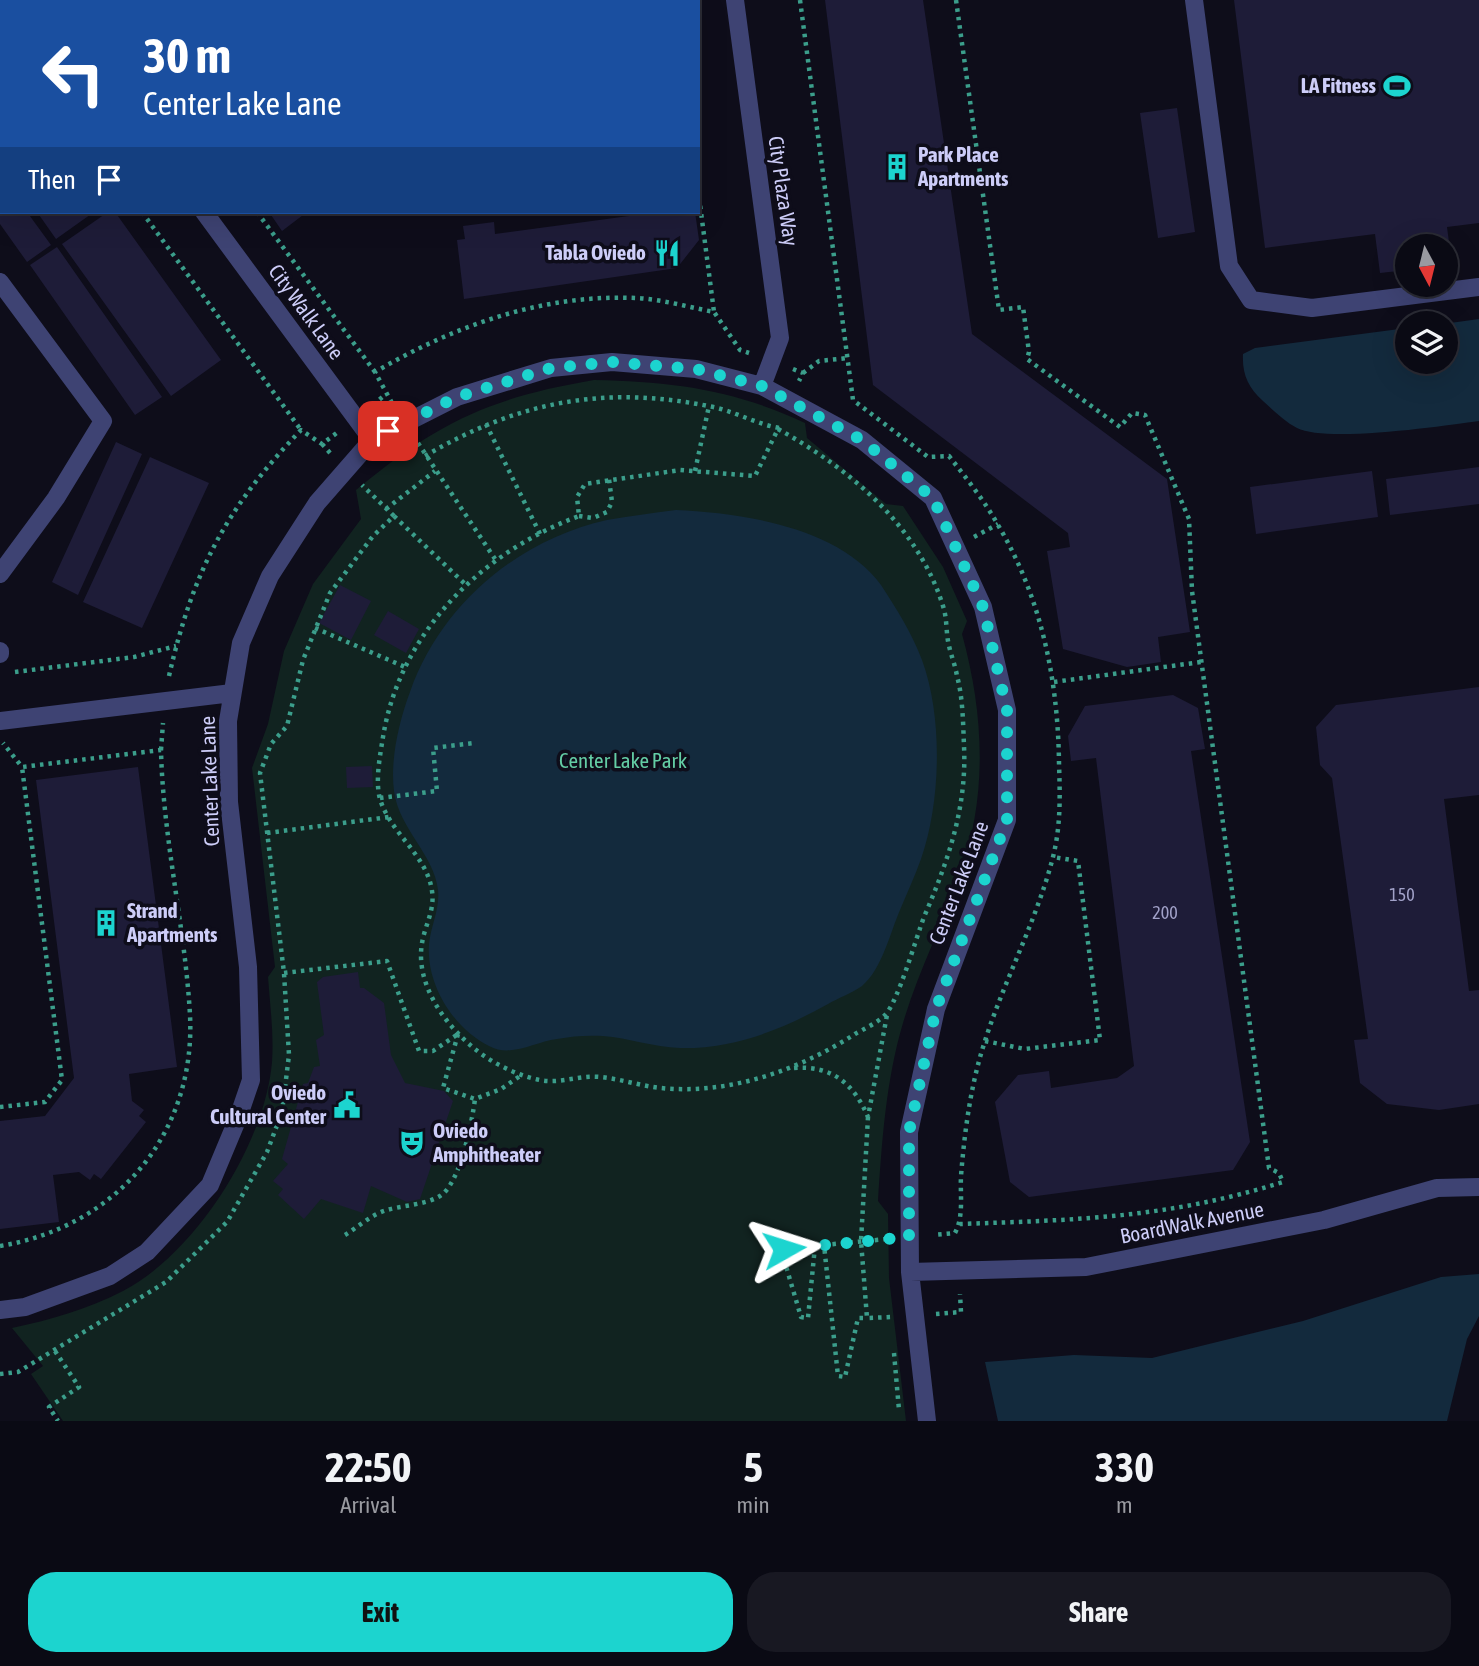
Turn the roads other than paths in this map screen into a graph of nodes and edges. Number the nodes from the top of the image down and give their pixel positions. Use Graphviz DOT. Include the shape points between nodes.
graph roads {
  1 [pos="735,0"];
  2 [pos="1194,0"];
  3 [pos="205,214"];
  4 [pos="0,282"];
  5 [pos="1479,287"];
  6 [pos="762,386"];
  7 [pos="372,440"];
  8 [pos="0,574"];
  9 [pos="232,692"];
  10 [pos="0,722"];
  11 [pos="1479,1187"];
  12 [pos="909,1272"];
  13 [pos="0,1310"];
  14 [pos="927,1421"];
  1 -- 6 [label="street, City Plaza Way" via="780,338"];
  2 -- 5 [label="street" via="1229,266 1251,300 1312,308"];
  3 -- 7 [label="street, City Walk Lane"];
  4 -- 8 [label="street" via="103,421 56,498"];
  6 -- 7 [label="street, Center Lake Lane" via="696,369 612,362 551,368 457,397"];
  6 -- 12 [label="street, Center Lake Lane" via="862,440 933,498 983,607 1007,710 1007,820 936,1009 909,1132"];
  7 -- 9 [label="street, Center Lake Lane" via="317,503 270,576 241,643"];
  9 -- 10 [label="street"];
  9 -- 13 [label="street, Center Lake Lane" via="229,802 248,967 251,1080 239,1118 210,1185 147,1252 110,1276 25,1307"];
  11 -- 12 [label="street, BoardWalk Avenue" via="1437,1188 1324,1220 1086,1267"];
  12 -- 14 [label="street, Center Lake Lane"];
}
